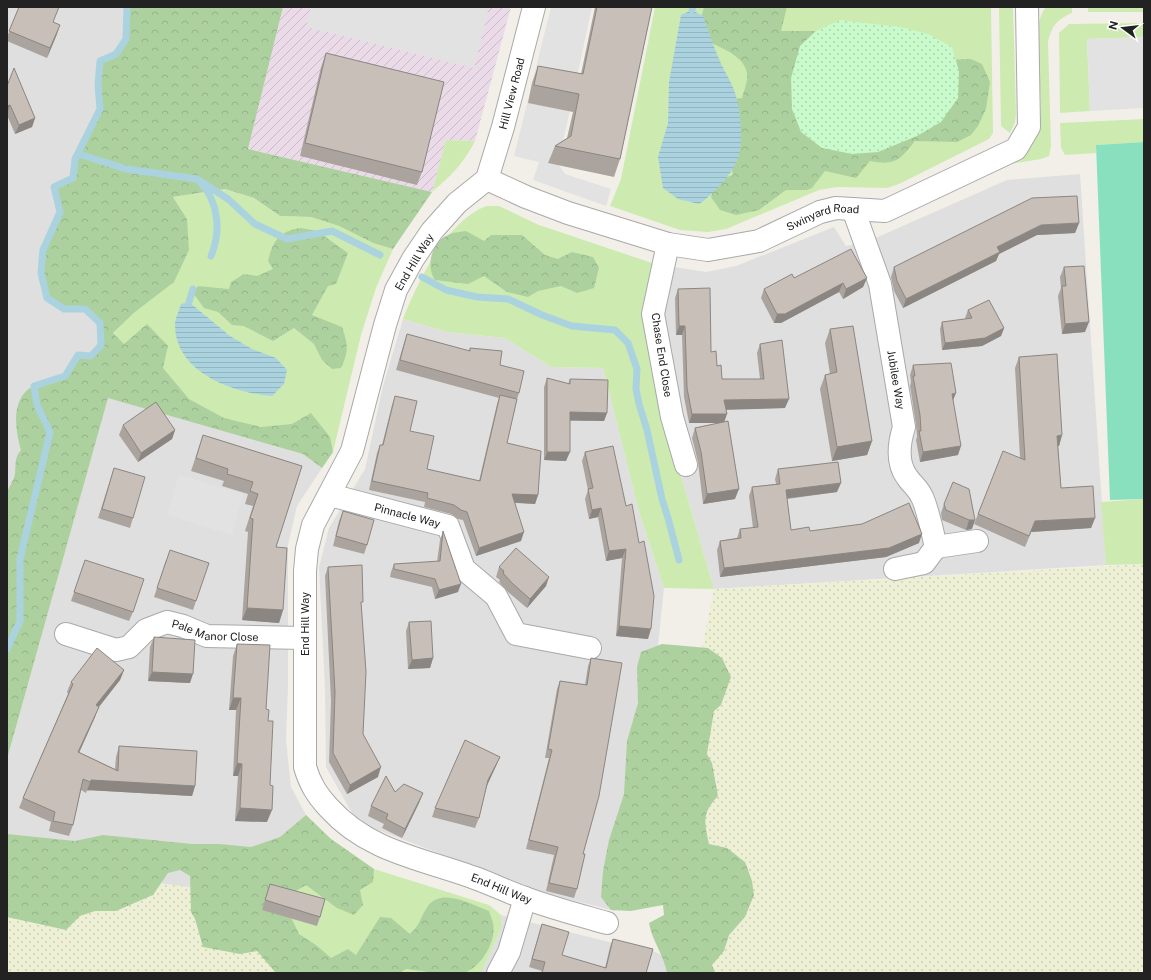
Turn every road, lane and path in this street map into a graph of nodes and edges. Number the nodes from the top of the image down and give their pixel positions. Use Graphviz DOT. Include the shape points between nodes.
graph roads {
  1 [pos="534,7"];
  2 [pos="1027,7"];
  3 [pos="487,179"];
  4 [pos="853,209"];
  5 [pos="668,244"];
  6 [pos="686,466"];
  7 [pos="330,495"];
  8 [pos="977,541"];
  9 [pos="936,546"];
  10 [pos="895,569"];
  11 [pos="66,634"];
  12 [pos="304,638"];
  13 [pos="590,648"];
  14 [pos="525,898"];
  15 [pos="607,923"];
  16 [pos="498,973"];
  1 -- 3 [label="street, Hill View Road"];
  2 -- 4 [label="street, Swinyard Road" via="1029,127 1016,149 885,211"];
  3 -- 5 [label="street, Swinyard Road" via="568,213"];
  3 -- 7 [label="street, End Hill Way" via="457,203 432,231 396,290 352,451"];
  4 -- 5 [label="street, Swinyard Road" via="836,208 820,212 759,241 708,250"];
  4 -- 9 [label="street, Jubilee Way" via="880,284 904,427 898,444 901,463 906,477 916,486 923,499"];
  5 -- 6 [label="street, Chase End Close" via="653,314 672,417"];
  7 -- 12 [label="street, End Hill Way" via="313,524 307,549"];
  7 -- 13 [label="street, Pinnacle Way" via="448,526 464,569 496,596 516,634"];
  8 -- 9 [label="street"];
  9 -- 10 [label="street" via="924,563"];
  11 -- 12 [label="street, Pale Manor Close" via="116,650 129,647 146,630 167,622 207,636"];
  12 -- 14 [label="street, End Hill Way" via="305,766 309,782 316,793 349,828 380,846"];
  14 -- 15 [label="street, End Hill Way"];
  14 -- 16 [label="street" via="509,952"];
}
